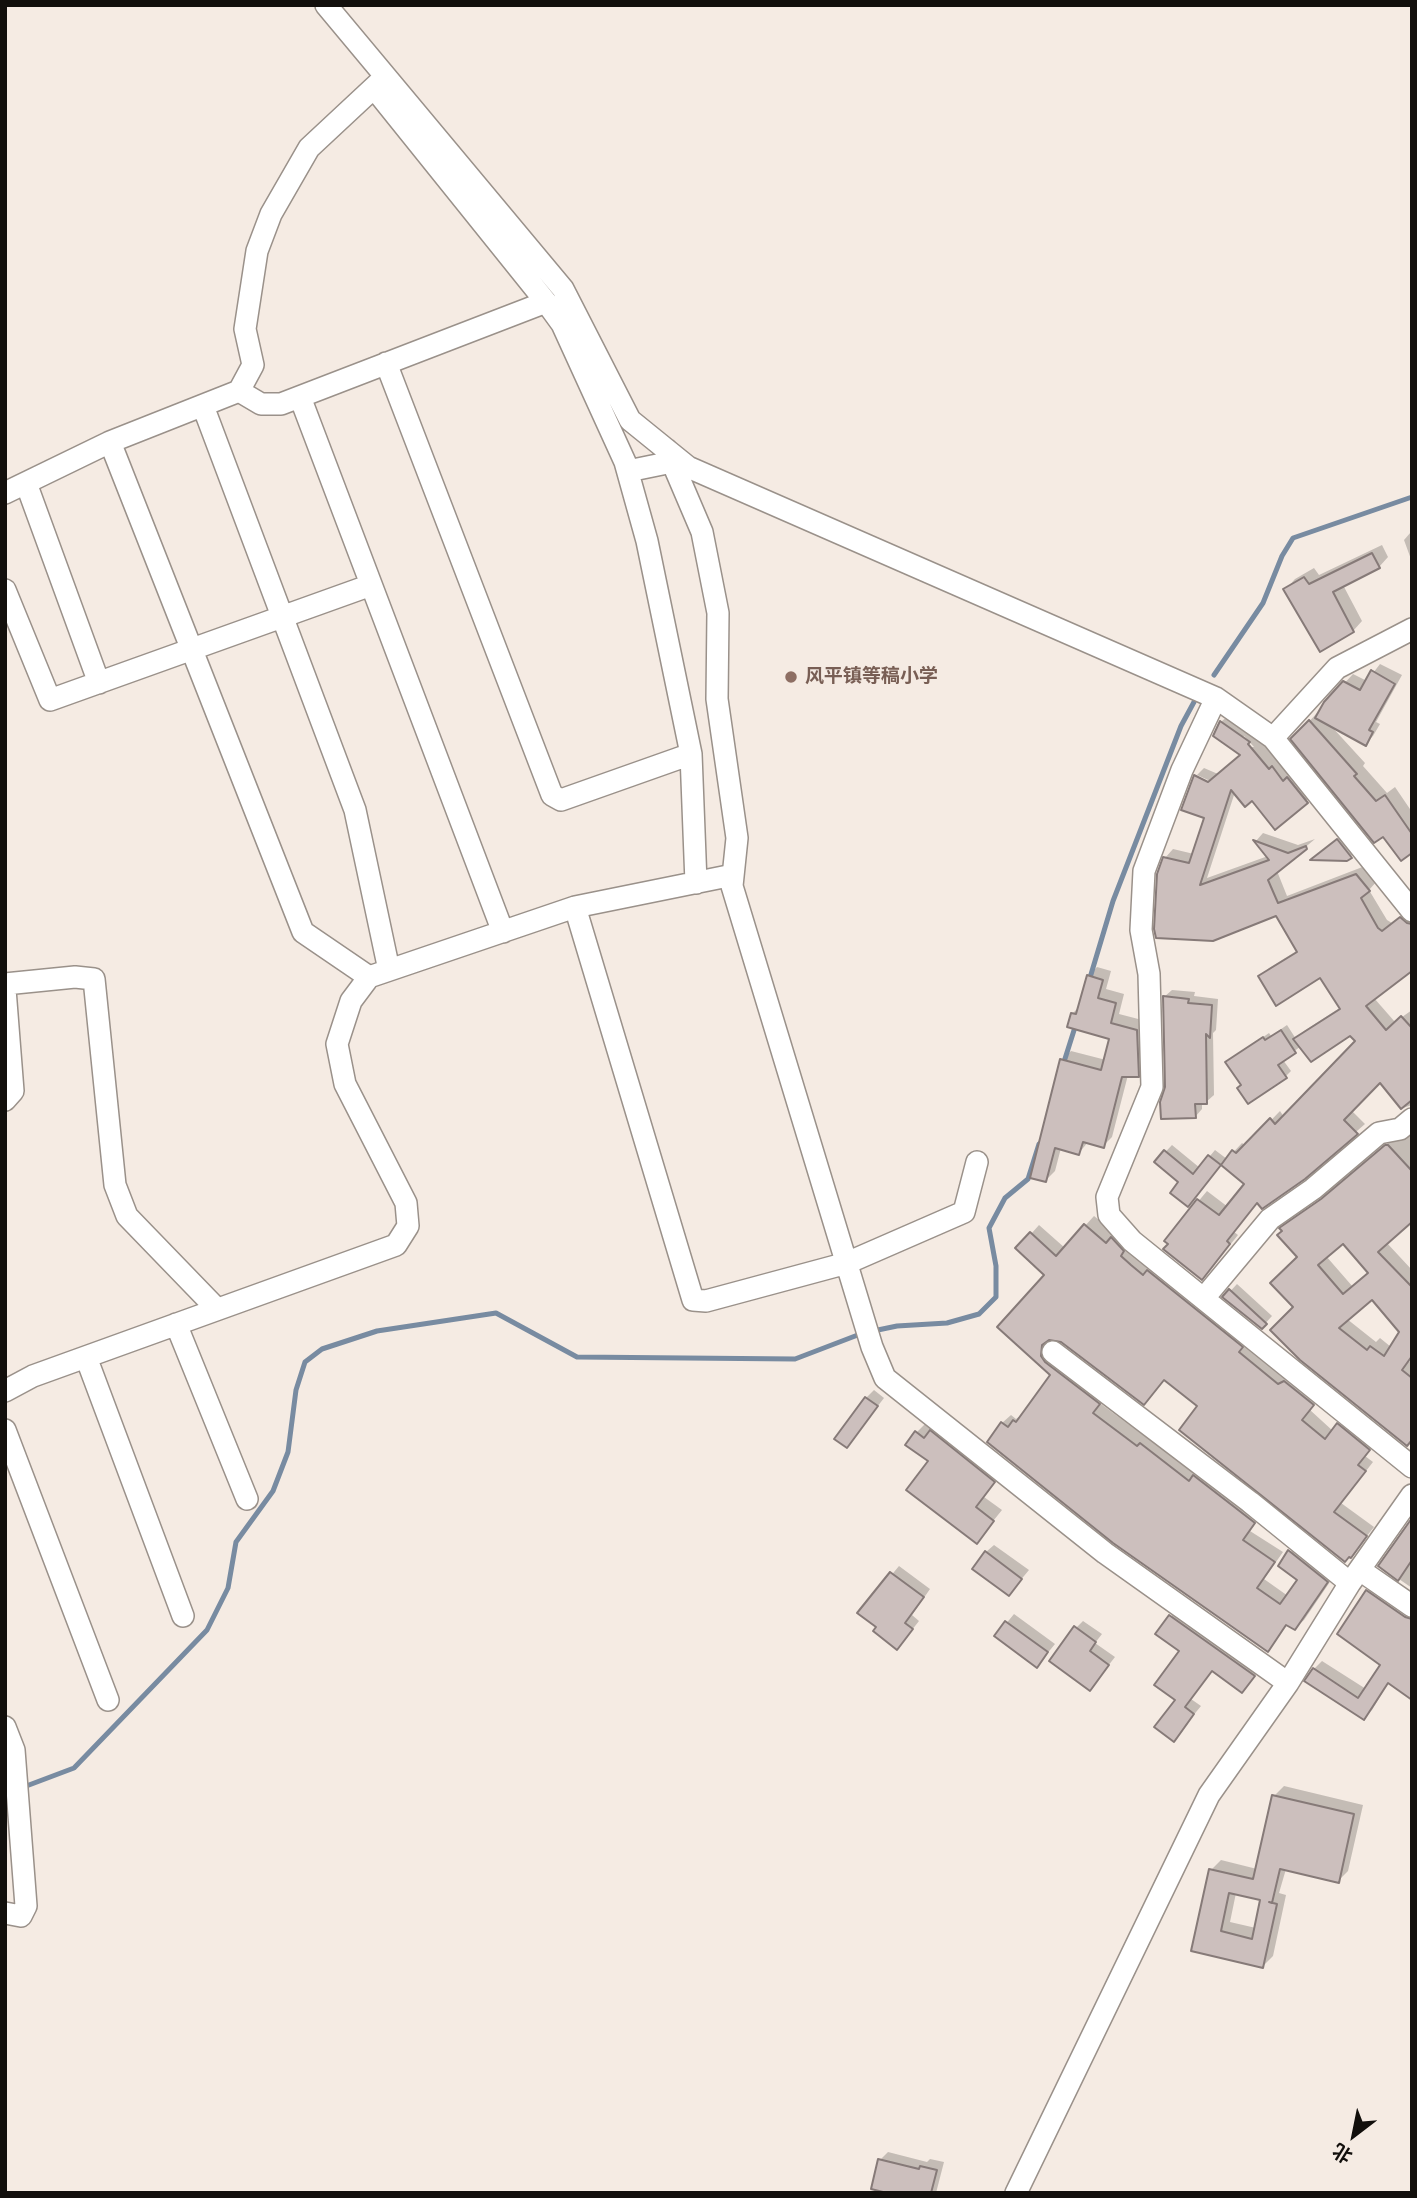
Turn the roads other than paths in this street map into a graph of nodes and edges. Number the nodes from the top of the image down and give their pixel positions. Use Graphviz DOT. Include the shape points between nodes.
graph roads {
  1 [pos="326,5"];
  2 [pos="380,82"];
  3 [pos="546,302"];
  4 [pos="386,363"];
  5 [pos="239,391"];
  6 [pos="300,397"];
  7 [pos="203,406"];
  8 [pos="110,442"];
  9 [pos="670,456"];
  10 [pos="628,471"];
  11 [pos="26,483"];
  12 [pos="5,493"];
  13 [pos="371,585"];
  14 [pos="5,590"];
  15 [pos="282,617"];
  16 [pos="1412,629"];
  17 [pos="192,649"];
  18 [pos="99,683"];
  19 [pos="1216,698"];
  20 [pos="1273,738"];
  21 [pos="691,754"];
  22 [pos="733,876"];
  23 [pos="696,883"];
  24 [pos="575,907"];
  25 [pos="1412,911"];
  26 [pos="503,932"];
  27 [pos="379,973"];
  28 [pos="5,986"];
  29 [pos="5,1100"];
  30 [pos="1412,1119"];
  31 [pos="977,1162"];
  32 [pos="847,1263"];
  33 [pos="1204,1298"];
  34 [pos="217,1309"];
  35 [pos="176,1324"];
  36 [pos="1053,1352"];
  37 [pos="86,1357"];
  38 [pos="5,1391"];
  39 [pos="5,1430"];
  40 [pos="1412,1467"];
  41 [pos="1412,1495"];
  42 [pos="247,1499"];
  43 [pos="1355,1577"];
  44 [pos="1412,1606"];
  45 [pos="183,1616"];
  46 [pos="1288,1683"];
  47 [pos="108,1700"];
  48 [pos="5,1727"];
  49 [pos="5,1913"];
  50 [pos="1016,2193"];
  1 -- 2 [label="street"];
  2 -- 3 [label="street"];
  2 -- 5 [label="street" via="309,148 271,214 257,251 245,329 253,365"];
  2 -- 9 [label="street" via="563,289 630,420"];
  3 -- 4 [label="street"];
  3 -- 10 [label="street" via="562,324"];
  4 -- 6 [label="street"];
  4 -- 21 [label="street" via="552,795 561,800"];
  5 -- 6 [label="street" via="261,404 281,404"];
  5 -- 7 [label="street"];
  6 -- 13 [label="street"];
  7 -- 8 [label="street"];
  7 -- 15 [label="street"];
  8 -- 11 [label="street"];
  8 -- 17 [label="street"];
  9 -- 10 [label="street"];
  9 -- 19 [label="street"];
  9 -- 22 [label="street" via="702,532 718,613 717,699 737,838"];
  10 -- 21 [label="street"];
  11 -- 12 [label="street"];
  11 -- 18 [label="street"];
  13 -- 15 [label="street"];
  13 -- 26 [label="street"];
  14 -- 18 [label="street" via="50,701"];
  15 -- 17 [label="street"];
  15 -- 27 [label="street" via="355,810"];
  16 -- 20 [label="street" via="1337,668"];
  17 -- 18 [label="street"];
  17 -- 27 [label="street" via="303,932"];
  19 -- 20 [label="street"];
  19 -- 33 [label="street" via="1182,770 1144,871 1141,930 1149,974 1152,1087 1107,1197 1109,1215 1132,1241"];
  20 -- 25 [label="street"];
  21 -- 23 [label="street"];
  22 -- 23 [label="street"];
  22 -- 32 [label="street"];
  23 -- 24 [label="street"];
  24 -- 26 [label="street"];
  24 -- 32 [label="street" via="693,1300 706,1301"];
  26 -- 27 [label="street"];
  27 -- 34 [label="street" via="351,1001 337,1044 345,1083 405,1203 408,1226 396,1245"];
  28 -- 29 [label="street" via="13,1091"];
  28 -- 34 [label="street" via="94,979 115,1185 127,1216"];
  30 -- 33 [label="street" via="1400,1129 1379,1133 1270,1219"];
  31 -- 32 [label="street" via="964,1212"];
  32 -- 46 [label="street" via="885,1378 1105,1553"];
  33 -- 40 [label="street"];
  34 -- 35 [label="street"];
  35 -- 37 [label="street"];
  35 -- 42 [label="street"];
  36 -- 43 [label="street"];
  37 -- 38 [label="street"];
  37 -- 45 [label="street"];
  39 -- 47 [label="street"];
  41 -- 43 [label="street"];
  43 -- 44 [label="street"];
  43 -- 46 [label="street"];
  46 -- 50 [label="street" via="1209,1795"];
  48 -- 49 [label="street" via="13,1750 26,1906 21,1916"];
}
